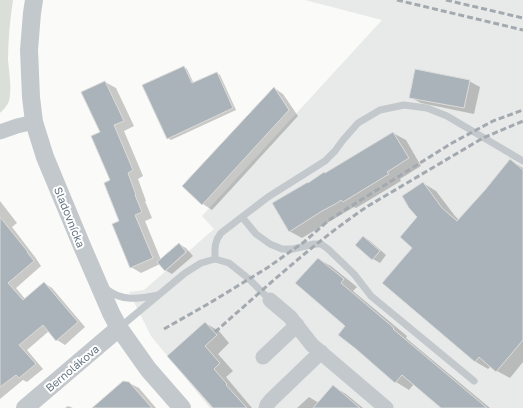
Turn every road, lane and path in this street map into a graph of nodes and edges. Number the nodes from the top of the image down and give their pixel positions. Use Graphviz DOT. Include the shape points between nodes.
graph roads {
  1 [pos="34,0"];
  2 [pos="34,122"];
  3 [pos="0,132"];
  4 [pos="523,161"];
  5 [pos="242,217"];
  6 [pos="215,259"];
  7 [pos="95,276"];
  8 [pos="160,294"];
  9 [pos="270,300"];
  10 [pos="297,325"];
  11 [pos="119,328"];
  12 [pos="321,352"];
  13 [pos="263,356"];
  14 [pos="474,381"];
  15 [pos="25,408"];
  16 [pos="182,408"];
  17 [pos="266,408"];
  18 [pos="386,408"];
  1 -- 2 [label="street, Sladovnícka" via="29,50 30,97"];
  2 -- 3 [label="street"];
  2 -- 7 [label="street, Sladovnícka" via="45,158"];
  4 -- 5 [label="lane" via="447,116 427,108 404,105 380,110 358,123 325,161 268,196"];
  5 -- 6 [label="lane" via="217,239"];
  5 -- 14 [label="lane" via="256,234 282,249 321,244 354,274 371,296"];
  6 -- 8 [label="lane" via="201,263 185,273"];
  6 -- 9 [label="lane" via="229,263"];
  7 -- 8 [label="lane" via="106,290 117,296 144,298"];
  7 -- 11 [label="street, Sladovnícka"];
  8 -- 11 [label="lane"];
  9 -- 10 [label="street"];
  10 -- 12 [label="street" via="312,345"];
  10 -- 13 [label="street"];
  11 -- 15 [label="street, Bernolákova"];
  11 -- 16 [label="street, Sladovnícka" via="148,369"];
  12 -- 17 [label="street" via="271,400"];
  12 -- 18 [label="street"];
}
